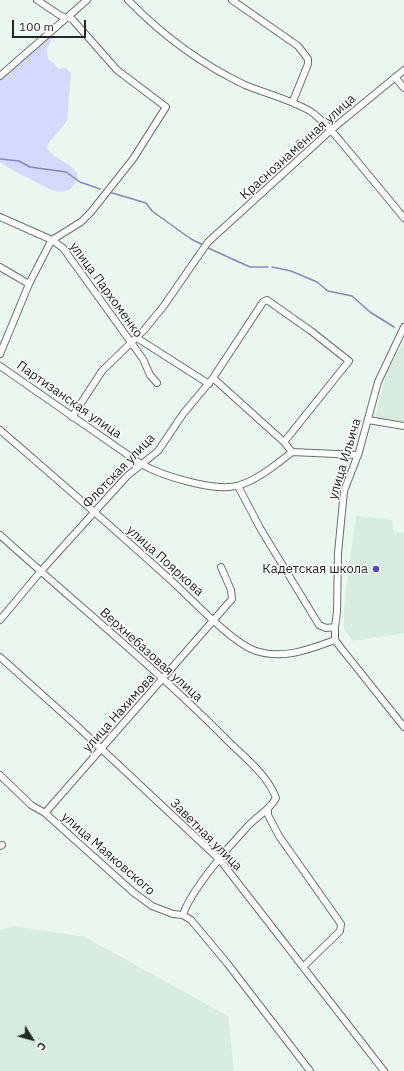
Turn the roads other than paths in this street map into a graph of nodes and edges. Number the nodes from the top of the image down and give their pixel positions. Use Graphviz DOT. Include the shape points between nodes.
graph roads {
  1 [pos="37,0"];
  2 [pos="87,0"];
  3 [pos="128,0"];
  4 [pos="232,0"];
  5 [pos="68,17"];
  6 [pos="404,70"];
  7 [pos="0,76"];
  8 [pos="395,77"];
  9 [pos="404,88"];
  10 [pos="292,101"];
  11 [pos="331,130"];
  12 [pos="0,217"];
  13 [pos="404,218"];
  14 [pos="52,240"];
  15 [pos="0,268"];
  16 [pos="29,284"];
  17 [pos="404,327"];
  18 [pos="137,338"];
  19 [pos="130,342"];
  20 [pos="0,354"];
  21 [pos="0,366"];
  22 [pos="213,378"];
  23 [pos="157,383"];
  24 [pos="209,384"];
  25 [pos="72,417"];
  26 [pos="368,420"];
  27 [pos="404,426"];
  28 [pos="0,430"];
  29 [pos="284,442"];
  30 [pos="292,452"];
  31 [pos="358,455"];
  32 [pos="141,464"];
  33 [pos="238,486"];
  34 [pos="94,512"];
  35 [pos="0,535"];
  36 [pos="221,567"];
  37 [pos="41,572"];
  38 [pos="214,619"];
  39 [pos="0,620"];
  40 [pos="335,627"];
  41 [pos="336,640"];
  42 [pos="0,657"];
  43 [pos="164,679"];
  44 [pos="404,727"];
  45 [pos="101,749"];
  46 [pos="0,775"];
  47 [pos="268,811"];
  48 [pos="45,813"];
  49 [pos="220,860"];
  50 [pos="183,915"];
  51 [pos="304,966"];
  52 [pos="310,1071"];
  53 [pos="384,1071"];
  1 -- 5 [label="street" via="61,16"];
  2 -- 5 [label="street"];
  3 -- 10 [label="street" via="183,48 219,71 257,90"];
  4 -- 10 [label="street" via="298,46 308,59 305,73"];
  5 -- 7 [label="street"];
  5 -- 14 [label="street" via="117,70 166,107 133,160 91,212 81,222"];
  6 -- 8 [label="street, Краснознамённая улица"];
  8 -- 9 [label="street"];
  8 -- 11 [label="street, Краснознамённая улица"];
  10 -- 11 [label="street" via="311,112"];
  11 -- 13 [label="street"];
  11 -- 18 [label="street, Краснознамённая улица" via="208,242 163,307"];
  12 -- 14 [label="street, улица Пархоменко"];
  14 -- 16 [label="street"];
  14 -- 19 [label="street, улица Пархоменко" via="63,248"];
  15 -- 16 [label="street"];
  16 -- 20 [label="street"];
  17 -- 26 [label="street, улица Ильича" via="378,382"];
  18 -- 19 [label="street"];
  18 -- 24 [label="street, улица Пархоменко"];
  19 -- 23 [label="street, улица Пархоменко"];
  19 -- 25 [label="street" via="102,371"];
  21 -- 25 [label="street, Партизанская улица"];
  22 -- 24 [label="street, Флотская улица"];
  22 -- 29 [label="street"];
  22 -- 29 [label="street, Флотская улица" via="263,302 267,300 349,361"];
  24 -- 32 [label="street, Флотская улица" via="183,414 158,451"];
  25 -- 32 [label="street, Партизанская улица"];
  26 -- 27 [label="street"];
  26 -- 31 [label="street, улица Ильича"];
  28 -- 34 [label="street, улица Пояркова"];
  29 -- 30 [label="street"];
  30 -- 31 [label="street"];
  30 -- 33 [label="street" via="277,464"];
  31 -- 40 [label="street, улица Ильича" via="344,491 342,504"];
  32 -- 33 [label="street, Партизанская улица" via="156,472 186,481"];
  32 -- 34 [label="street, Флотская улица"];
  33 -- 40 [label="street" via="260,528 319,625 326,628"];
  34 -- 37 [label="street, Флотская улица"];
  34 -- 38 [label="street, улица Пояркова"];
  35 -- 37 [label="street, Верхнебазовая улица"];
  36 -- 38 [label="street, улица Нахимова" via="233,596"];
  37 -- 39 [label="street, Флотская улица"];
  37 -- 43 [label="street, Верхнебазовая улица"];
  38 -- 41 [label="street, улица Пояркова" via="240,644 273,655 296,653"];
  38 -- 43 [label="street, улица Нахимова"];
  40 -- 41 [label="street"];
  41 -- 44 [label="street"];
  42 -- 45 [label="street, Заветная улица"];
  43 -- 45 [label="street, улица Нахимова"];
  43 -- 47 [label="street, Верхнебазовая улица" via="265,779 274,794"];
  45 -- 48 [label="street, улица Нахимова"];
  45 -- 49 [label="street, Заветная улица"];
  46 -- 48 [label="street, улица Маяковского" via="31,805"];
  47 -- 49 [label="street" via="254,820"];
  47 -- 51 [label="street" via="279,836 341,924 340,931"];
  48 -- 50 [label="street, улица Маяковского" via="133,892 158,909"];
  49 -- 50 [label="street" via="188,902"];
  49 -- 51 [label="street, Заветная улица"];
  50 -- 52 [label="street, улица Маяковского" via="191,920 227,963"];
  51 -- 53 [label="street, Заветная улица"];
}
